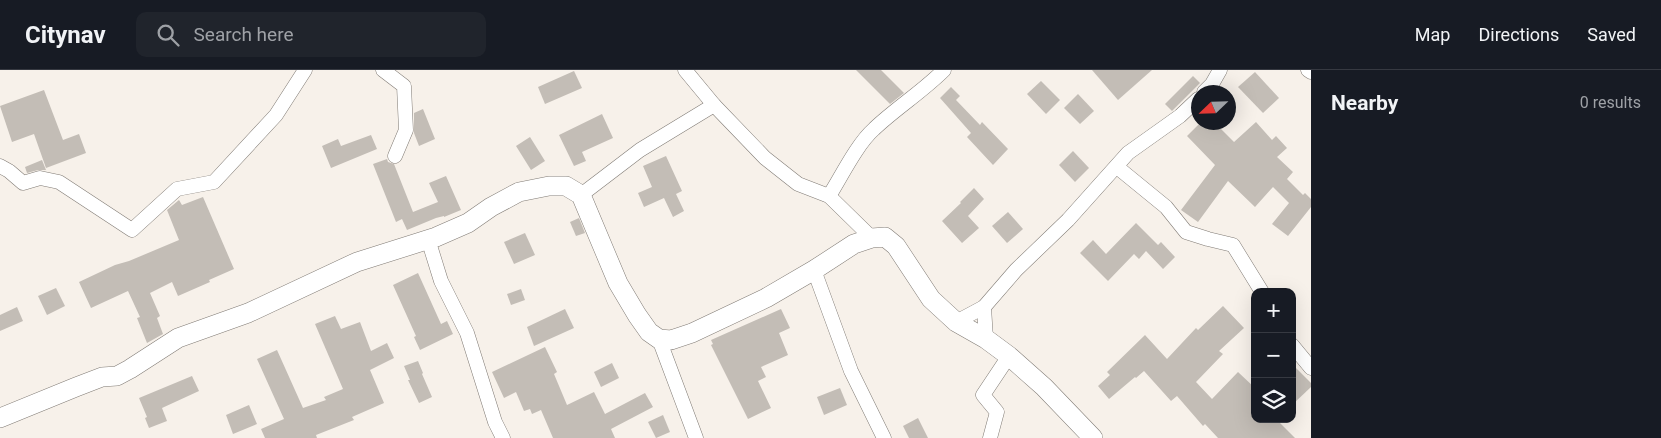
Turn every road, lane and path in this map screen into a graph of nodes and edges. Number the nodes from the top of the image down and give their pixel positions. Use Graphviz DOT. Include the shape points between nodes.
graph roads {
  1 [pos="306,70"];
  2 [pos="383,70"];
  3 [pos="685,70"];
  4 [pos="944,70"];
  5 [pos="1220,70"];
  6 [pos="1211,85"];
  7 [pos="714,105"];
  8 [pos="1191,106"];
  9 [pos="395,156"];
  10 [pos="0,166"];
  11 [pos="1117,167"];
  12 [pos="582,196"];
  13 [pos="829,196"];
  14 [pos="872,238"];
  15 [pos="428,239"];
  16 [pos="814,270"];
  17 [pos="1260,288"];
  18 [pos="984,307"];
  19 [pos="956,322"];
  20 [pos="659,339"];
  21 [pos="986,339"];
  22 [pos="1296,352"];
  23 [pos="1009,356"];
  24 [pos="1311,368"];
  25 [pos="0,418"];
  26 [pos="502,438"];
  27 [pos="696,438"];
  28 [pos="884,438"];
  29 [pos="990,438"];
  30 [pos="1093,438"];
  1 -- 10 [label="street" via="276,115 214,182 177,189 132,230 59,182 40,178 23,183"];
  2 -- 9 [label="street" via="404,86 406,130"];
  3 -- 7 [label="street"];
  4 -- 13 [label="street" via="872,130"];
  5 -- 6 [label="street"];
  7 -- 12 [label="street" via="640,150"];
  7 -- 13 [label="street" via="772,164 798,184"];
  8 -- 11 [label="street" via="1128,153"];
  11 -- 17 [label="street" via="1166,207 1186,232 1233,245"];
  11 -- 18 [label="street"];
  12 -- 15 [label="street" via="566,186 519,192 468,223"];
  12 -- 20 [label="street" via="618,283 636,315"];
  13 -- 14 [label="street"];
  14 -- 16 [label="street" via="854,244"];
  14 -- 19 [label="street" via="885,237 896,246 931,299"];
  15 -- 25 [label="street" via="357,262 248,313 178,338 117,376 76,387"];
  15 -- 26 [label="street" via="441,281 467,333 494,422"];
  16 -- 20 [label="street" via="766,298 692,333 671,340"];
  16 -- 28 [label="street" via="851,371"];
  18 -- 19 [label="street"];
  18 -- 21 [label="street"];
  19 -- 21 [label="street"];
  20 -- 27 [label="street"];
  21 -- 23 [label="street"];
  22 -- 24 [label="street"];
  23 -- 29 [label="street" via="984,395 997,412"];
  23 -- 30 [label="street"];
}
